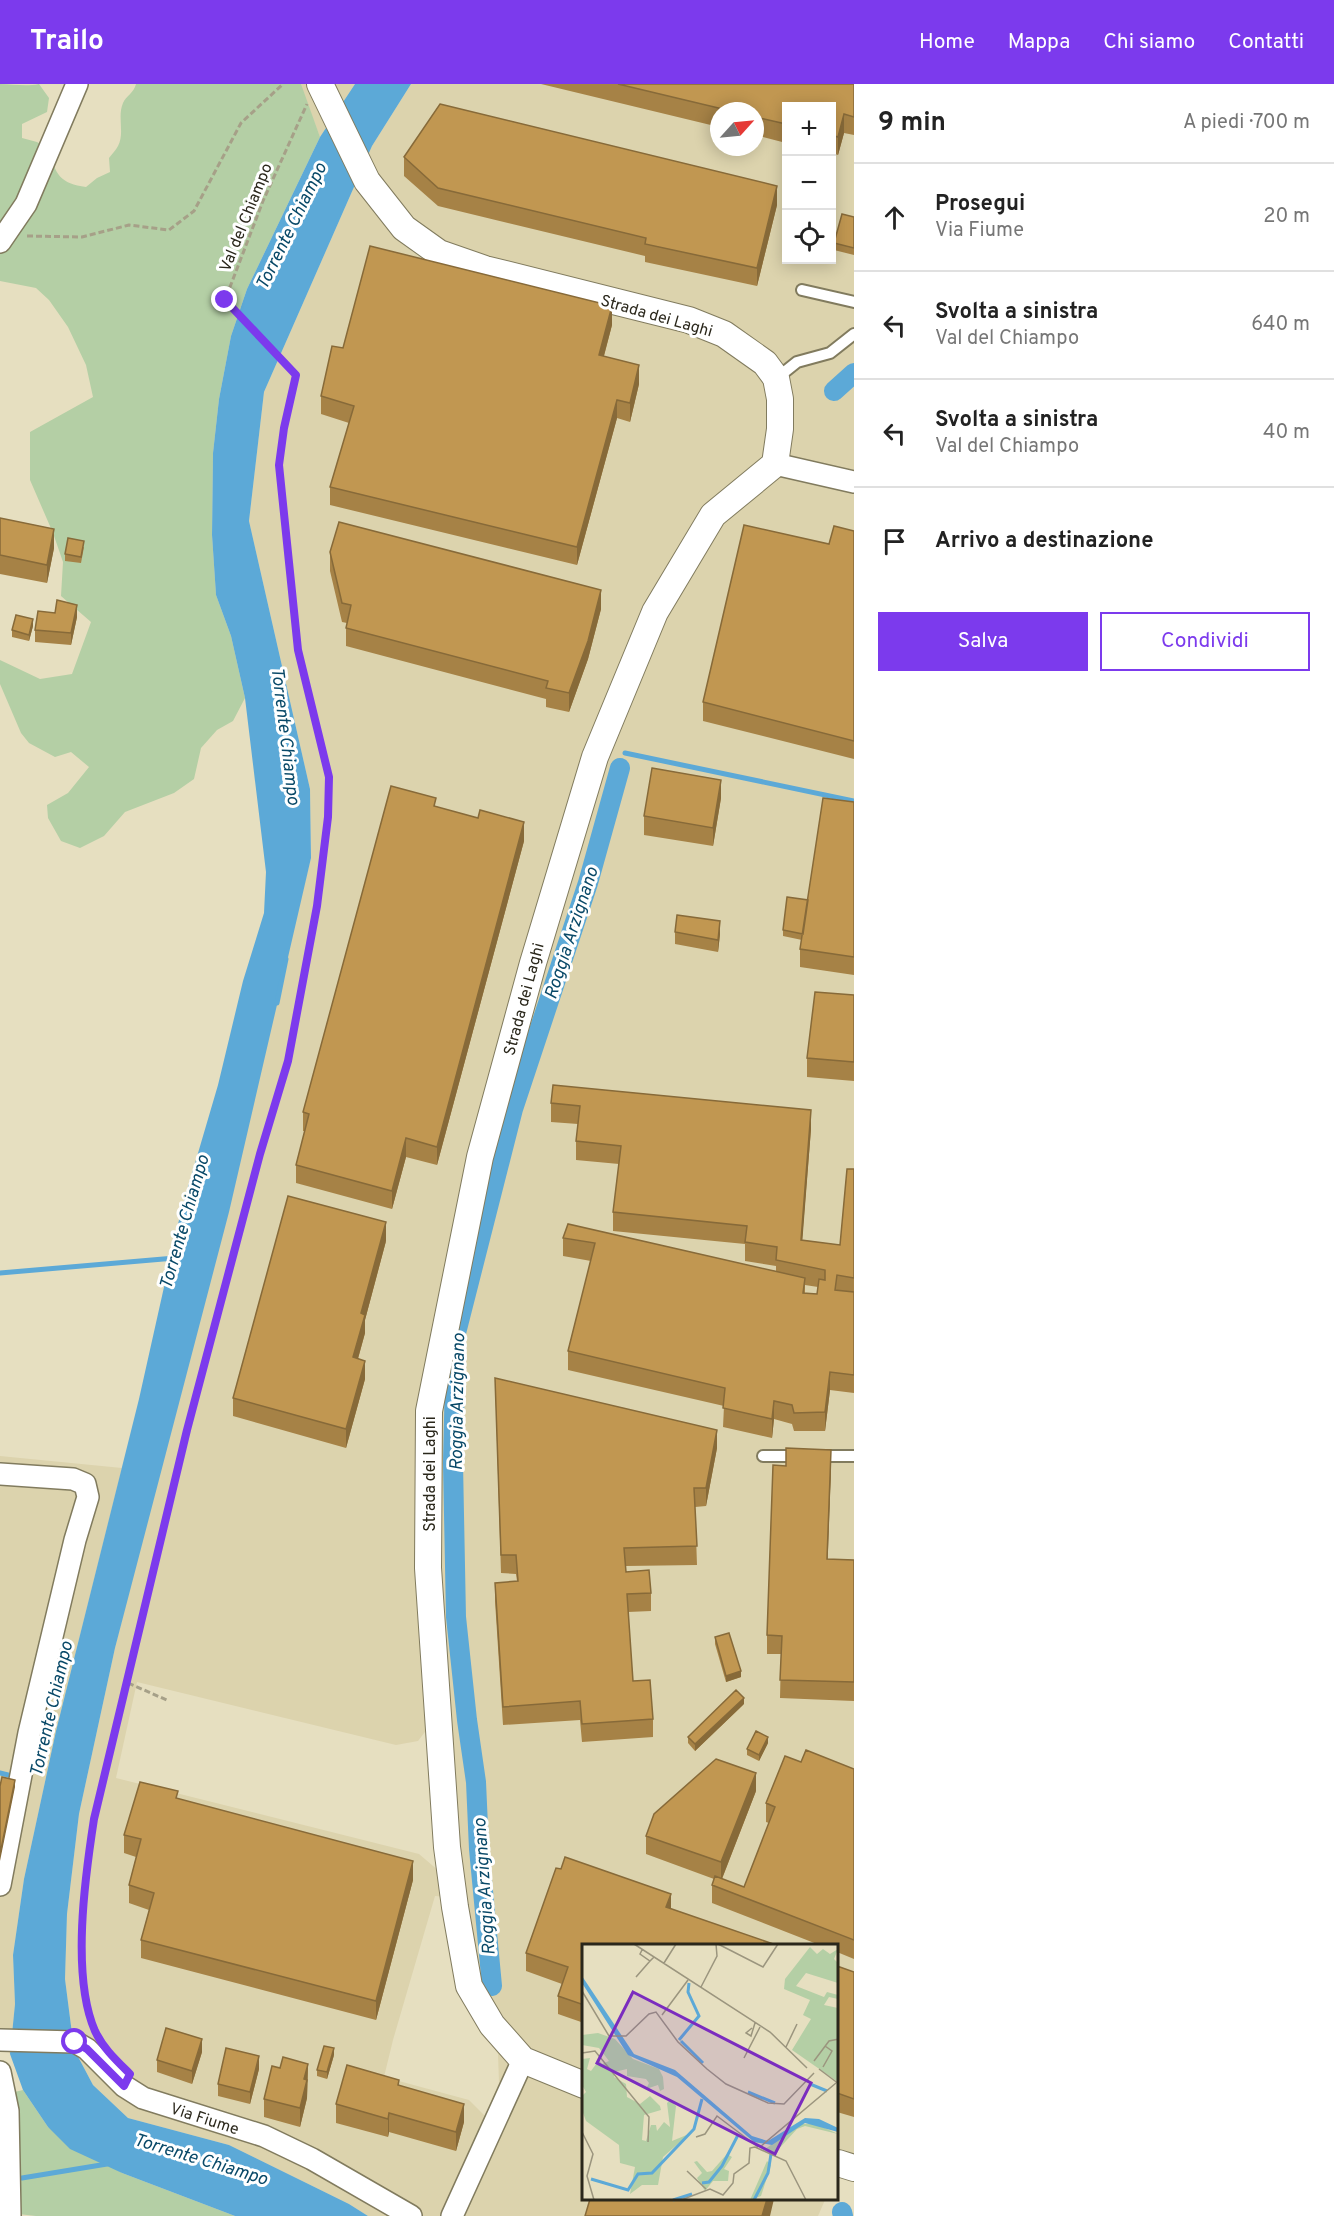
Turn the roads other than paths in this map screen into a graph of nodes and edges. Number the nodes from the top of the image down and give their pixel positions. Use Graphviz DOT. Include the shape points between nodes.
graph roads {
  1 [pos="78,84"];
  2 [pos="319,94"];
  3 [pos="2,239"];
  4 [pos="802,290"];
  5 [pos="854,302"];
  6 [pos="854,333"];
  7 [pos="776,378"];
  8 [pos="775,464"];
  9 [pos="854,482"];
  10 [pos="763,1456"];
  11 [pos="854,1456"];
  12 [pos="0,1474"];
  13 [pos="0,1886"];
  14 [pos="0,2040"];
  15 [pos="523,2060"];
  16 [pos="0,2072"];
  17 [pos="582,2084"];
  18 [pos="839,2164"];
  19 [pos="854,2168"];
  20 [pos="10,2216"];
  21 [pos="411,2216"];
  22 [pos="452,2216"];
  1 -- 3 [label="street" via="26,204"];
  2 -- 7 [label="street, Strada dei Laghi" via="367,181 404,228 439,253 485,269 689,320 724,334 765,363"];
  4 -- 5 [label="lane"];
  6 -- 7 [label="lane" via="830,353 797,362"];
  7 -- 8 [label="street" via="780,429"];
  8 -- 9 [label="street"];
  8 -- 15 [label="street, Strada dei Laghi" via="713,515 655,612 596,757 533,963 480,1157 429,1411 428,1568 447,1848 455,1907 469,1986 492,2025"];
  10 -- 11 [label="lane"];
  12 -- 13 [label="street" via="73,1479 85,1484 88,1497 29,1733"];
  14 -- 21 [label="street, Via Fiume" via="75,2042 143,2098 264,2136"];
  15 -- 17 [label="street, Strada dei Laghi"];
  15 -- 22 [label="street"];
  16 -- 20 [label="street" via="8,2110"];
  18 -- 19 [label="street"];
}
